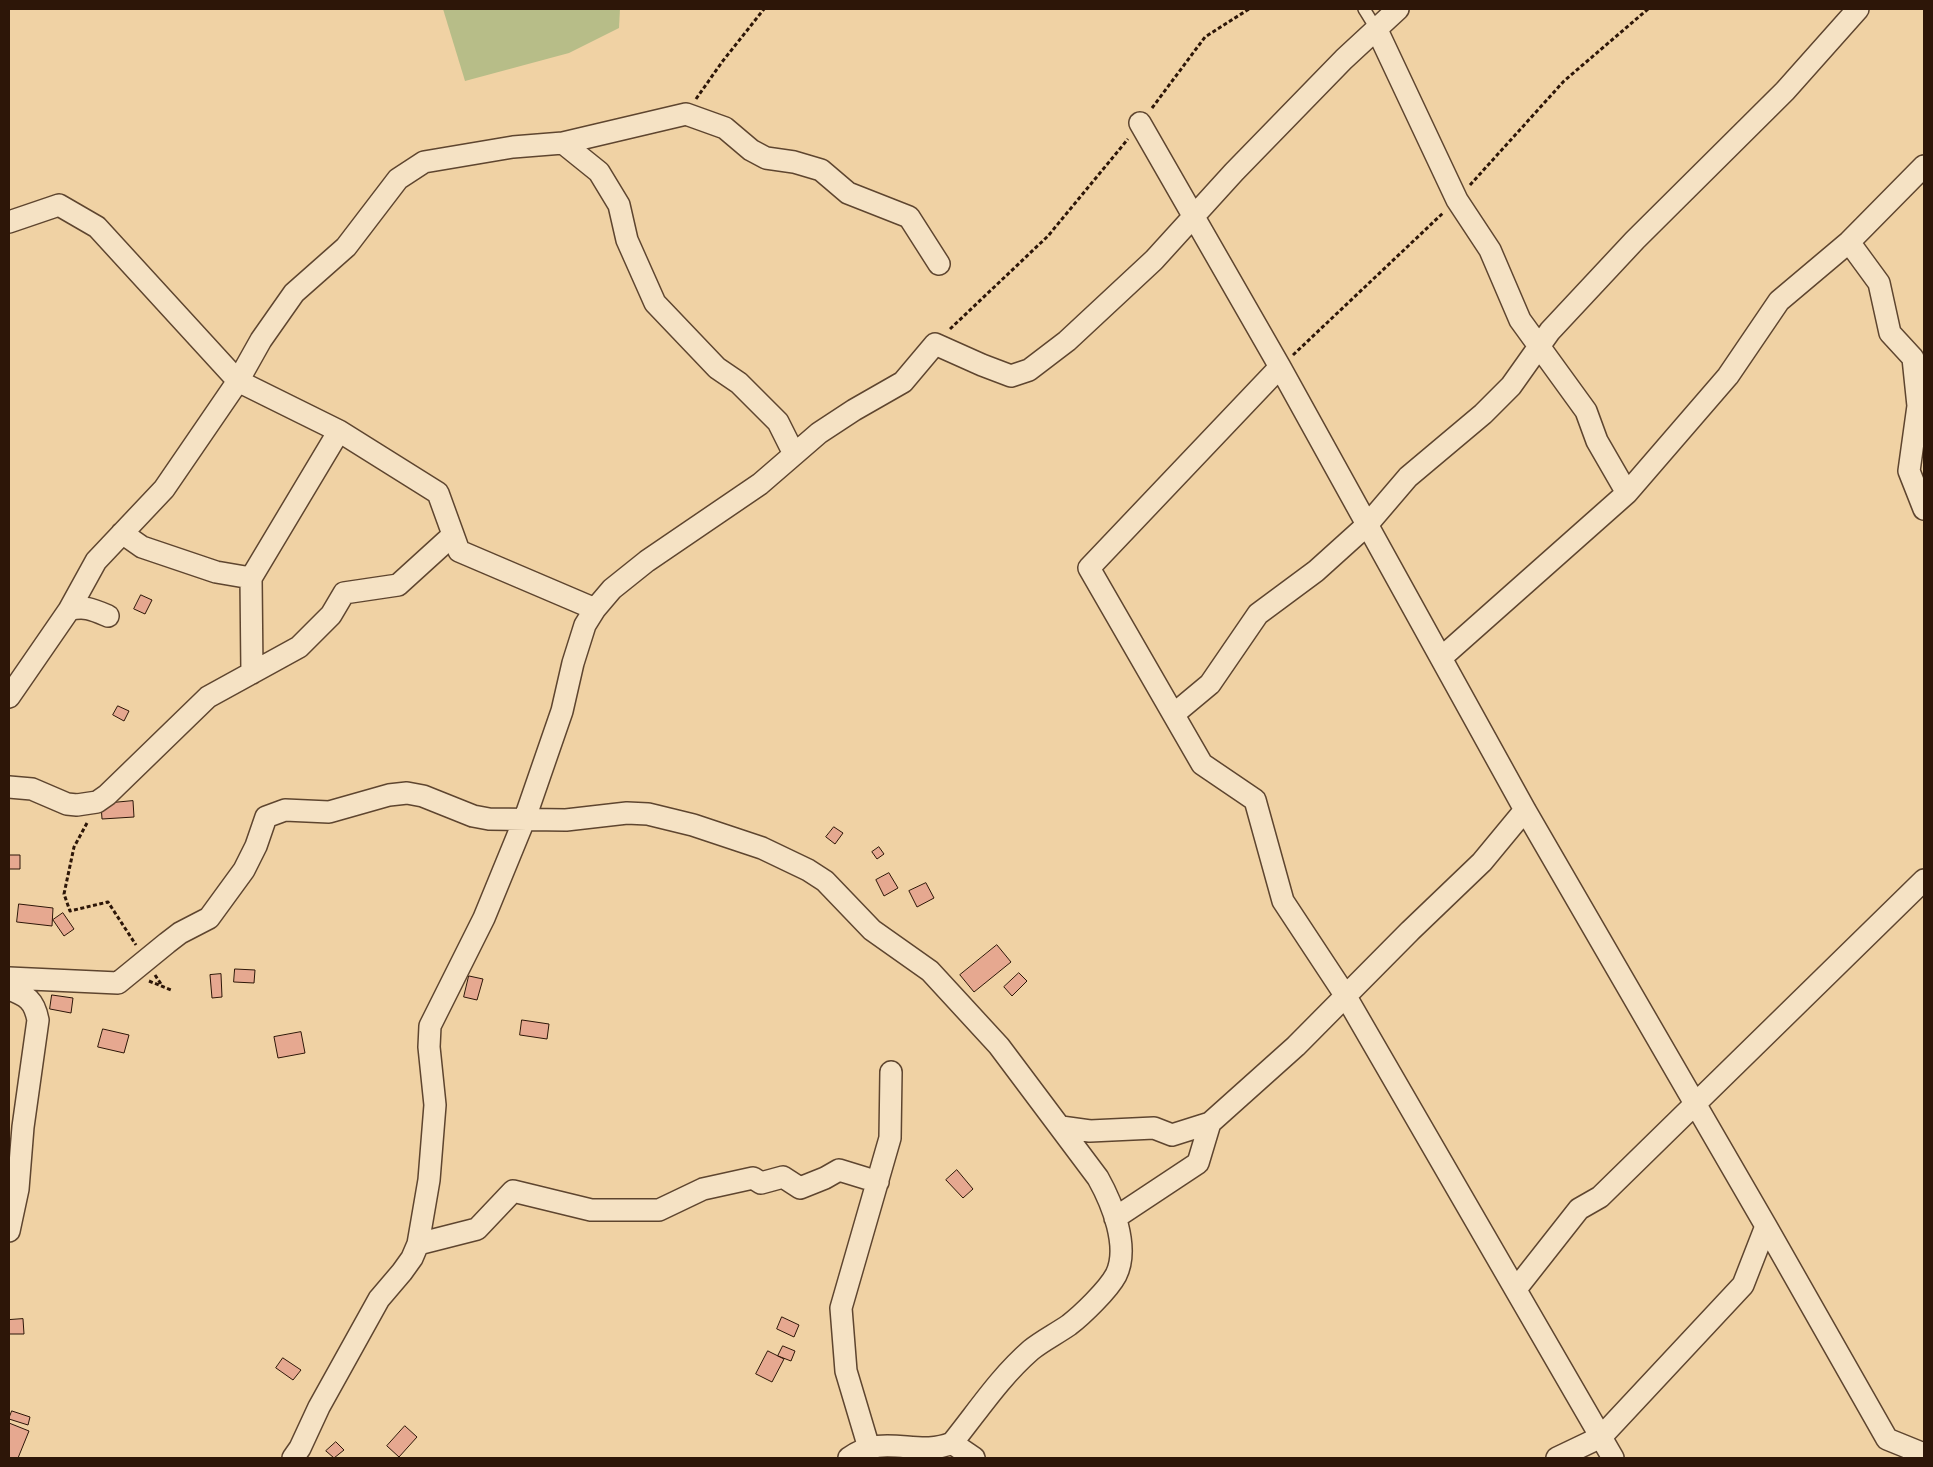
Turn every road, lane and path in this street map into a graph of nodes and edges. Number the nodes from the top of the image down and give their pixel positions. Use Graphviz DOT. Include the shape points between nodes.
graph roads {
  1 [pos="764,9"];
  2 [pos="1249,9"];
  3 [pos="1364,9"];
  4 [pos="1398,9"];
  5 [pos="1858,9"];
  6 [pos="1377,30"];
  7 [pos="686,114"];
  8 [pos="1140,123"];
  9 [pos="563,143"];
  10 [pos="1924,166"];
  11 [pos="1192,217"];
  12 [pos="9,222"];
  13 [pos="1849,242"];
  14 [pos="939,264"];
  15 [pos="935,344"];
  16 [pos="1540,345"];
  17 [pos="1280,367"];
  18 [pos="238,381"];
  19 [pos="338,431"];
  20 [pos="794,454"];
  21 [pos="1627,493"];
  22 [pos="1924,509"];
  23 [pos="1367,525"];
  24 [pos="122,533"];
  25 [pos="453,535"];
  26 [pos="251,578"];
  27 [pos="595,609"];
  28 [pos="69,610"];
  29 [pos="108,616"];
  30 [pos="1441,658"];
  31 [pos="252,673"];
  32 [pos="9,696"];
  33 [pos="1174,714"];
  34 [pos="9,787"];
  35 [pos="97,802"];
  36 [pos="1525,810"];
  37 [pos="525,818"];
  38 [pos="1924,880"];
  39 [pos="145,959"];
  40 [pos="9,978"];
  41 [pos="163,987"];
  42 [pos="9,989"];
  43 [pos="1345,995"];
  44 [pos="891,1072"];
  45 [pos="1696,1104"];
  46 [pos="1210,1123"];
  47 [pos="1060,1128"];
  48 [pos="878,1182"];
  49 [pos="1115,1218"];
  50 [pos="1766,1226"];
  51 [pos="9,1231"];
  52 [pos="418,1244"];
  53 [pos="1516,1289"];
  54 [pos="1601,1437"];
  55 [pos="952,1443"];
  56 [pos="869,1448"];
  57 [pos="293,1458"];
  58 [pos="849,1458"];
  59 [pos="974,1458"];
  60 [pos="1557,1458"];
  61 [pos="1613,1458"];
  62 [pos="1920,1458"];
  1 -- 7 [label="path"];
  2 -- 8 [label="path" via="1204,37"];
  3 -- 6 [label="lane"];
  4 -- 6 [label="street"];
  5 -- 16 [label="street" via="1785,91 1635,240"];
  6 -- 11 [label="street" via="1344,59"];
  6 -- 16 [label="street" via="1457,200 1490,250 1520,320"];
  7 -- 9 [label="street"];
  7 -- 14 [label="street" via="726,128 751,150 766,158 821,170 848,193 910,217"];
  8 -- 11 [label="street"];
  8 -- 15 [label="path" via="1048,236"];
  9 -- 18 [label="street" via="513,146 424,162 398,180 346,247 294,293 261,340"];
  9 -- 20 [label="street" via="599,172 619,205 626,240 655,303 717,368 739,383 778,422"];
  10 -- 13 [label="street"];
  11 -- 15 [label="street" via="1154,260 1084,326 1029,370 1011,376"];
  11 -- 17 [label="street"];
  12 -- 18 [label="street" via="59,205 97,227"];
  13 -- 21 [label="street" via="1779,301 1728,376"];
  13 -- 22 [label="street" via="1879,282 1890,333 1913,358 1918,406 1909,471"];
  15 -- 20 [label="street" via="903,382 818,433"];
  16 -- 21 [label="street" via="1586,411 1597,441"];
  16 -- 23 [label="street" via="1510,386 1483,414 1408,477"];
  17 -- 23 [label="street"];
  17 -- 33 [label="street" via="1089,568"];
  18 -- 19 [label="street"];
  18 -- 24 [label="street" via="164,490"];
  19 -- 25 [label="street" via="438,493"];
  19 -- 26 [label="street"];
  20 -- 27 [label="street" via="734,503 646,561 612,589"];
  21 -- 30 [label="street"];
  23 -- 30 [label="street"];
  23 -- 33 [label="street" via="1316,571 1258,614 1210,684"];
  24 -- 26 [label="street" via="142,548 216,572"];
  24 -- 28 [label="street" via="96,561"];
  25 -- 27 [label="street" via="459,551"];
  25 -- 31 [label="street" via="398,585 344,593 331,615 299,647"];
  26 -- 31 [label="street"];
  27 -- 37 [label="street" via="585,625 562,711"];
  28 -- 29 [label="street" via="79,606"];
  28 -- 32 [label="street"];
  30 -- 36 [label="street"];
  31 -- 35 [label="street" via="199,704"];
  33 -- 43 [label="street" via="1202,764 1255,800 1283,901"];
  34 -- 35 [label="street" via="32,789 67,804"];
  35 -- 39 [label="path" via="74,847 64,894 70,911 108,902"];
  36 -- 43 [label="street" via="1482,862"];
  36 -- 45 [label="street"];
  37 -- 39 [label="street" via="473,816 407,793 329,812 285,810 266,818 244,870 209,918 180,933"];
  37 -- 47 [label="street" via="566,820 627,813 648,814 762,848 808,870 825,881 872,930 930,971 999,1046"];
  37 -- 52 [label="street" via="484,918 430,1026 435,1105 429,1180"];
  38 -- 45 [label="street"];
  39 -- 40 [label="street" via="118,983"];
  39 -- 41 [label="path"];
  42 -- 51 [label="street" via="30,1000 38,1020 22,1127 18,1189"];
  43 -- 46 [label="street" via="1296,1046"];
  43 -- 53 [label="street"];
  44 -- 48 [label="street" via="890,1138"];
  45 -- 50 [label="street"];
  45 -- 53 [label="street" via="1600,1197 1579,1209"];
  46 -- 47 [label="street" via="1172,1134 1154,1128 1090,1131"];
  46 -- 49 [label="street" via="1198,1163"];
  47 -- 49 [label="street" via="1098,1178"];
  48 -- 52 [label="street" via="839,1170 800,1188 783,1177 761,1183 753,1178 703,1189 659,1210 591,1210 513,1191 477,1229"];
  48 -- 56 [label="street" via="842,1308 846,1371"];
  49 -- 55 [label="street" via="1121,1245 1115,1276 1069,1324 1032,1349 1006,1373"];
  50 -- 54 [label="street" via="1743,1285"];
  50 -- 62 [label="street" via="1887,1439 1924,1454"];
  52 -- 57 [label="street" via="407,1265 379,1299"];
  53 -- 54 [label="street"];
  54 -- 60 [label="street"];
  54 -- 61 [label="street"];
  55 -- 56 [label="street" via="942,1448 893,1445"];
  55 -- 59 [label="street"];
  56 -- 58 [label="street"];
}
